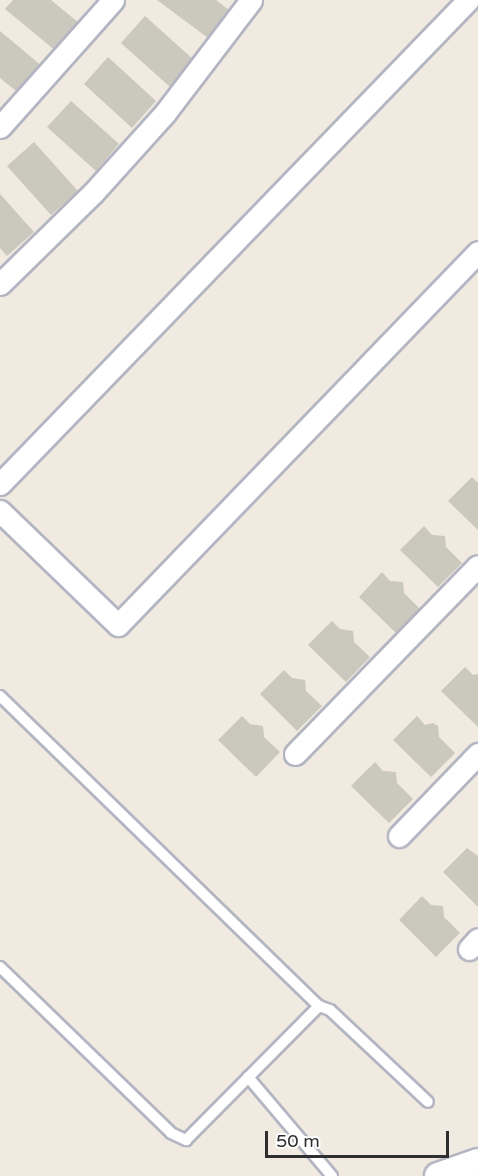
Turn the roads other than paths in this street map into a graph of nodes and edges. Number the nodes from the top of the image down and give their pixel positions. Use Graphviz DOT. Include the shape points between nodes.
graph roads {
  1 [pos="113,0"];
  2 [pos="251,0"];
  3 [pos="468,0"];
  4 [pos="0,127"];
  5 [pos="478,252"];
  6 [pos="0,284"];
  7 [pos="0,483"];
  8 [pos="0,511"];
  9 [pos="478,566"];
  10 [pos="0,696"];
  11 [pos="295,754"];
  12 [pos="478,754"];
  13 [pos="399,836"];
  14 [pos="0,967"];
  15 [pos="319,1006"];
  16 [pos="248,1077"];
  17 [pos="428,1102"];
  18 [pos="478,1162"];
  19 [pos="332,1176"];
  20 [pos="438,1176"];
  1 -- 4 [label="street"];
  2 -- 6 [label="street" via="165,113 93,193"];
  3 -- 7 [label="street"];
  5 -- 8 [label="street" via="118,625"];
  9 -- 11 [label="street"];
  10 -- 15 [label="lane"];
  12 -- 13 [label="street"];
  14 -- 16 [label="lane" via="171,1133 186,1140"];
  15 -- 16 [label="lane"];
  15 -- 17 [label="lane" via="330,1010"];
  16 -- 19 [label="lane"];
  18 -- 20 [label="street"];
}
